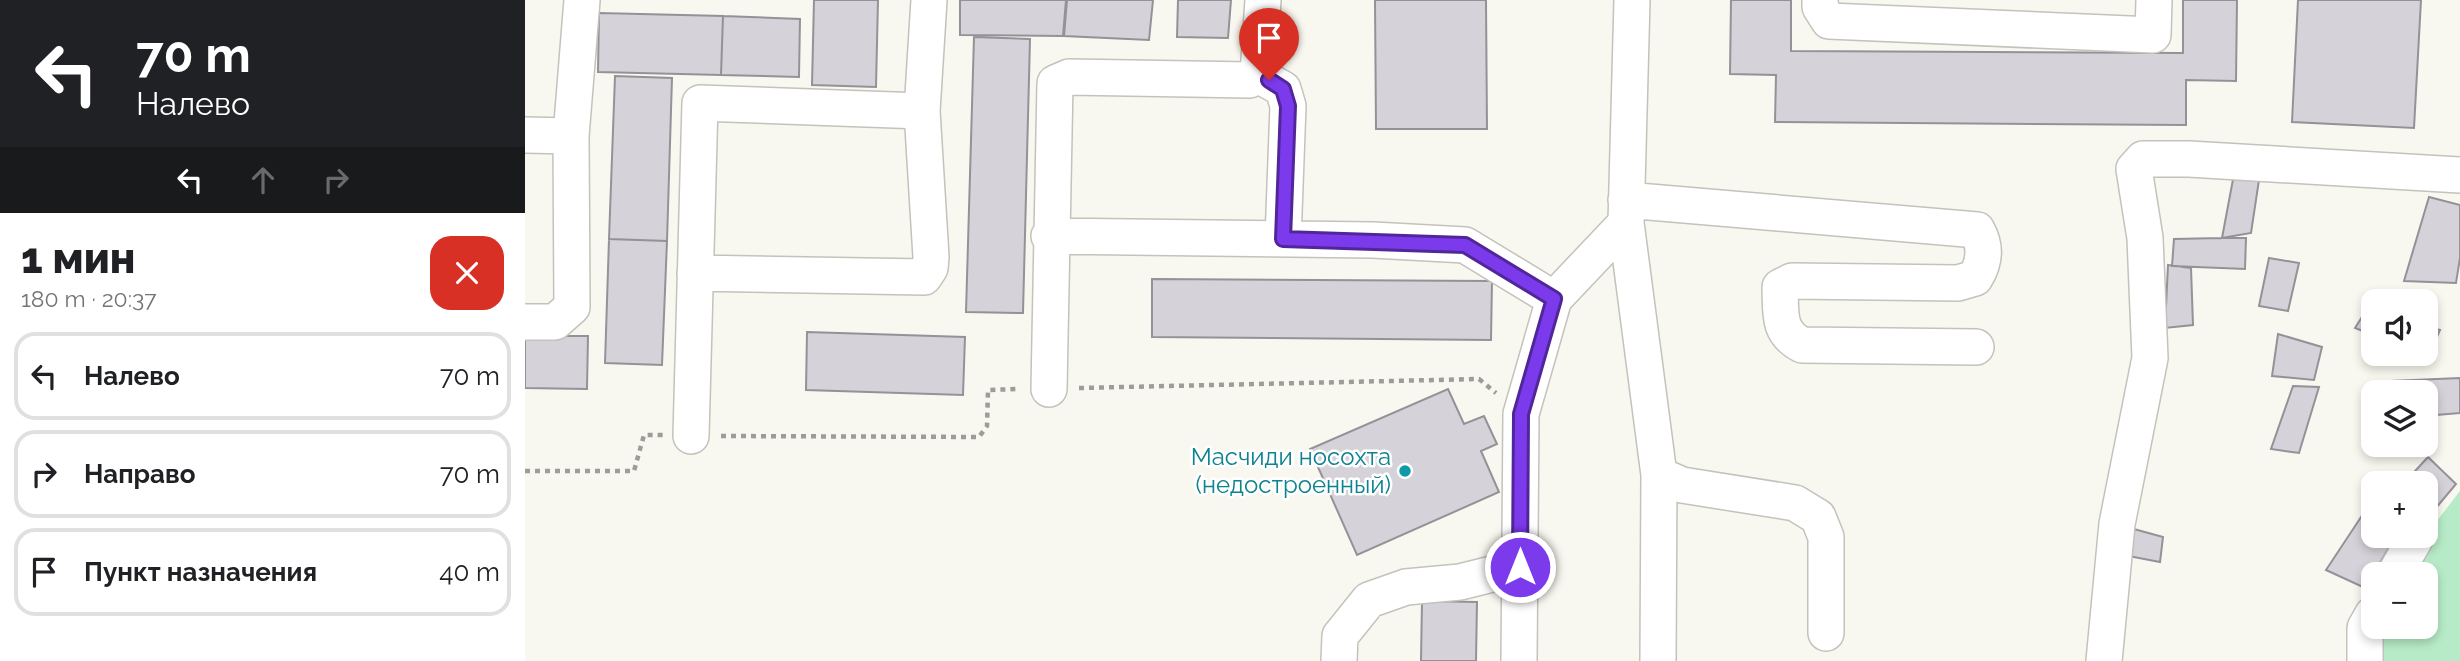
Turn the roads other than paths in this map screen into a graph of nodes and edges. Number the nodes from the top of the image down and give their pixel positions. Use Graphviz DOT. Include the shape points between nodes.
graph roads {
  1 [pos="582,0"];
  2 [pos="929,0"];
  3 [pos="1263,0"];
  4 [pos="1632,0"];
  5 [pos="1820,0"];
  6 [pos="2154,0"];
  7 [pos="1258,75"];
  8 [pos="922,111"];
  9 [pos="525,135"];
  10 [pos="571,135"];
  11 [pos="2460,175"];
  12 [pos="1626,211"];
  13 [pos="1049,236"];
  14 [pos="1283,239"];
  15 [pos="695,274"];
  16 [pos="1554,299"];
  17 [pos="525,322"];
  18 [pos="1976,347"];
  19 [pos="1048,388"];
  20 [pos="691,436"];
  21 [pos="1659,475"];
  22 [pos="1520,567"];
  23 [pos="1826,633"];
  24 [pos="2365,639"];
  25 [pos="1339,661"];
  26 [pos="1519,661"];
  27 [pos="1658,661"];
  28 [pos="2104,661"];
  29 [pos="2365,661"];
  1 -- 10 [label="street"];
  2 -- 8 [label="street"];
  3 -- 7 [label="street"];
  4 -- 12 [label="street"];
  5 -- 6 [label="street" via="1829,21 2153,35"];
  7 -- 13 [label="street" via="1250,80 1069,77 1055,83"];
  7 -- 14 [label="street" via="1283,89 1288,106"];
  8 -- 15 [label="street" via="700,103"];
  8 -- 15 [label="street" via="931,257 923,277"];
  9 -- 10 [label="street"];
  10 -- 17 [label="street" via="572,307 555,322"];
  11 -- 28 [label="street" via="2189,159 2138,162 2134,169 2145,238 2150,358 2117,524"];
  12 -- 16 [label="street"];
  12 -- 18 [label="street" via="1977,230 1983,240 1983,264 1975,278 1958,282 1792,281 1780,287 1781,325 1789,338 1802,345"];
  12 -- 21 [label="street"];
  13 -- 14 [label="street"];
  13 -- 19 [label="street"];
  14 -- 16 [label="street" via="1465,245"];
  15 -- 20 [label="street"];
  16 -- 22 [label="street" via="1521,414"];
  21 -- 23 [label="street" via="1682,485 1795,503 1818,517 1826,537"];
  21 -- 27 [label="street"];
  22 -- 25 [label="street" via="1461,582 1406,587 1369,600 1340,636"];
  22 -- 26 [label="street"];
  24 -- 29 [label="street"];
}
